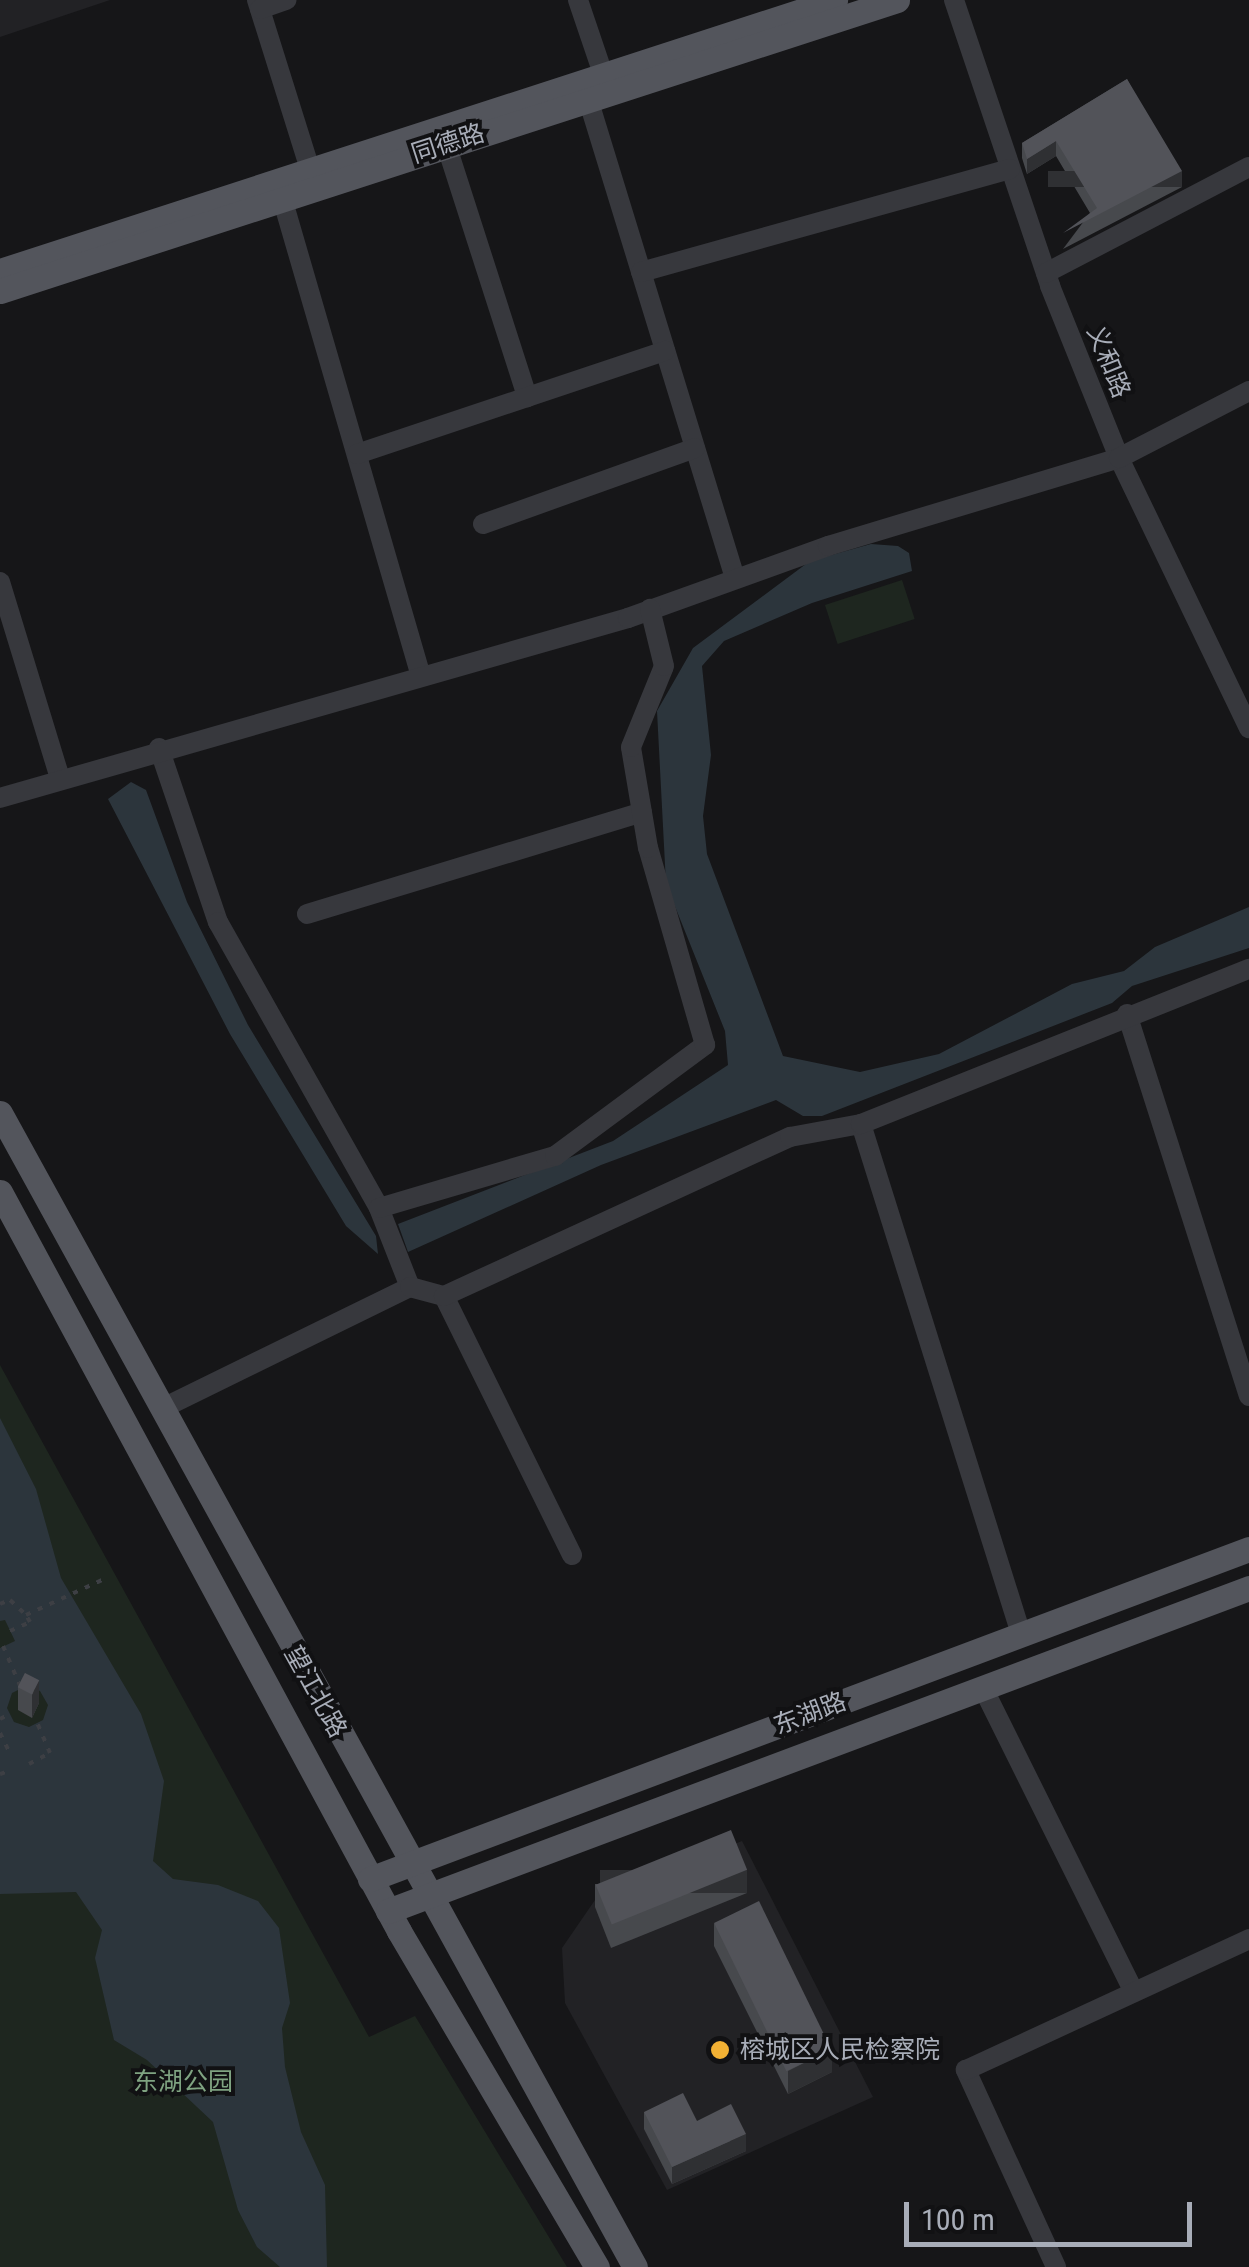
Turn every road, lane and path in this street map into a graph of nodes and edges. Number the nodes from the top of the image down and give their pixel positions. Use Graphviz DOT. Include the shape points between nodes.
graph roads {
  1 [pos="286,0"];
  2 [pos="578,0"];
  3 [pos="835,0"];
  4 [pos="897,0"];
  5 [pos="954,0"];
  6 [pos="258,4"];
  7 [pos="603,74"];
  8 [pos="588,99"];
  9 [pos="446,144"];
  10 [pos="1249,167"];
  11 [pos="310,169"];
  12 [pos="1010,169"];
  13 [pos="282,198"];
  14 [pos="0,271"];
  15 [pos="641,272"];
  16 [pos="1046,273"];
  17 [pos="0,291"];
  18 [pos="666,351"];
  19 [pos="1249,391"];
  20 [pos="527,397"];
  21 [pos="695,448"];
  22 [pos="358,454"];
  23 [pos="1119,458"];
  24 [pos="483,524"];
  25 [pos="735,578"];
  26 [pos="0,582"];
  27 [pos="650,610"];
  28 [pos="421,676"];
  29 [pos="1249,728"];
  30 [pos="159,748"];
  31 [pos="60,778"];
  32 [pos="0,798"];
  33 [pos="642,812"];
  34 [pos="306,914"];
  35 [pos="1249,969"];
  36 [pos="1126,1014"];
  37 [pos="0,1113"];
  38 [pos="861,1124"];
  39 [pos="0,1192"];
  40 [pos="379,1208"];
  41 [pos="410,1287"];
  42 [pos="444,1296"];
  43 [pos="1249,1396"];
  44 [pos="160,1408"];
  45 [pos="1249,1549"];
  46 [pos="572,1556"];
  47 [pos="102,1580"];
  48 [pos="1249,1588"];
  49 [pos="0,1604"];
  50 [pos="26,1614"];
  51 [pos="10,1631"];
  52 [pos="1021,1634"];
  53 [pos="3,1646"];
  54 [pos="21,1688"];
  55 [pos="983,1688"];
  56 [pos="10,1714"];
  57 [pos="0,1719"];
  58 [pos="37,1723"];
  59 [pos="0,1733"];
  60 [pos="12,1756"];
  61 [pos="29,1764"];
  62 [pos="408,1864"];
  63 [pos="370,1878"];
  64 [pos="426,1897"];
  65 [pos="388,1911"];
  66 [pos="1249,1939"];
  67 [pos="1134,1992"];
  68 [pos="598,2267"];
  69 [pos="635,2267"];
  70 [pos="1056,2267"];
  1 -- 6 [label="street"];
  2 -- 7 [label="street"];
  3 -- 7 [label="main road, 同德路"];
  4 -- 8 [label="main road, 同德路"];
  5 -- 12 [label="street, 义和路"];
  6 -- 11 [label="street"];
  7 -- 11 [label="main road, 同德路"];
  8 -- 9 [label="main road, 同德路"];
  8 -- 15 [label="street"];
  9 -- 13 [label="main road, 同德路"];
  9 -- 20 [label="street"];
  10 -- 16 [label="street"];
  11 -- 14 [label="main road, 同德路"];
  12 -- 15 [label="street"];
  12 -- 16 [label="street, 义和路"];
  13 -- 17 [label="main road, 同德路"];
  13 -- 22 [label="street"];
  15 -- 18 [label="street"];
  16 -- 23 [label="street, 义和路"];
  18 -- 20 [label="street"];
  18 -- 21 [label="street"];
  19 -- 23 [label="street"];
  20 -- 22 [label="street"];
  21 -- 24 [label="street"];
  21 -- 25 [label="street"];
  22 -- 28 [label="street"];
  23 -- 25 [label="street"];
  23 -- 29 [label="street, 义和路"];
  25 -- 27 [label="street"];
  26 -- 31 [label="street"];
  27 -- 28 [label="street"];
  27 -- 33 [label="street" via="664,666 631,747"];
  28 -- 30 [label="street"];
  30 -- 31 [label="street"];
  30 -- 40 [label="street" via="218,922"];
  31 -- 32 [label="street"];
  33 -- 34 [label="street"];
  33 -- 40 [label="street" via="705,1045 555,1156"];
  35 -- 36 [label="street"];
  36 -- 38 [label="street"];
  36 -- 43 [label="street"];
  37 -- 44 [label="main road, 望江北路"];
  38 -- 42 [label="street" via="790,1138"];
  38 -- 52 [label="street"];
  39 -- 63 [label="main road, 望江北路"];
  40 -- 41 [label="street"];
  41 -- 42 [label="street"];
  41 -- 44 [label="street"];
  42 -- 46 [label="street"];
  44 -- 62 [label="main road, 望江北路"];
  45 -- 52 [label="main road, 东湖路"];
  47 -- 50 [label="path"];
  48 -- 55 [label="main road, 东湖路"];
  49 -- 50 [label="path" via="10,1600"];
  50 -- 51 [label="path" via="30,1622"];
  52 -- 62 [label="main road, 东湖路"];
  53 -- 54 [label="path"];
  55 -- 64 [label="main road, 东湖路"];
  55 -- 67 [label="street"];
  56 -- 57 [label="path"];
  58 -- 61 [label="path" via="50,1753"];
  59 -- 60 [label="path"];
  62 -- 63 [label="main road, 东湖路"];
  62 -- 64 [label="main road, 望江北路"];
  63 -- 65 [label="main road, 望江北路"];
  64 -- 65 [label="main road, 东湖路"];
  64 -- 69 [label="main road, 望江北路"];
  65 -- 68 [label="main road, 望江北路"];
  66 -- 67 [label="street"];
  67 -- 70 [label="street" via="966,2070"];
}
